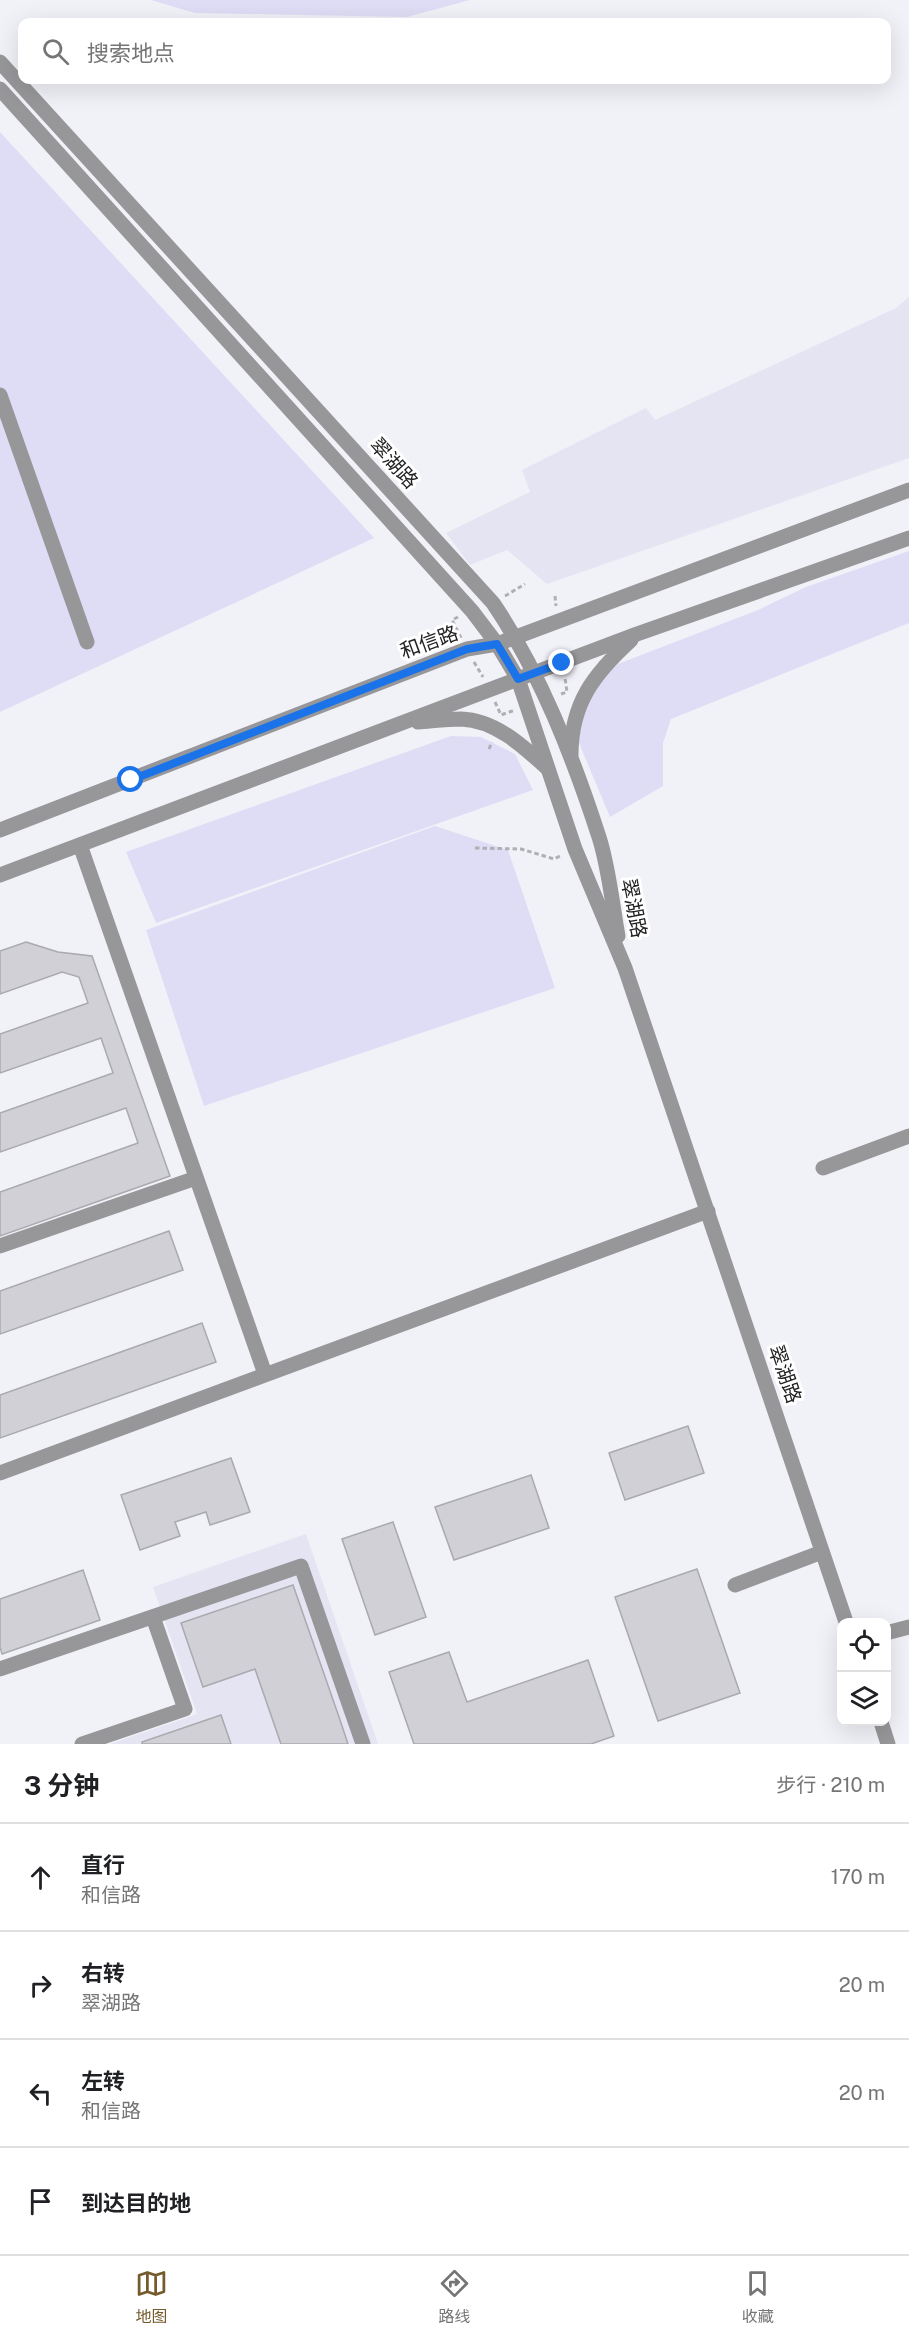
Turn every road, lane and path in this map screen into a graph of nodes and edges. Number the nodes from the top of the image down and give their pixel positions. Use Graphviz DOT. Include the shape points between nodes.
graph roads {
  1 [pos="3,72"];
  2 [pos="0,90"];
  3 [pos="0,395"];
  4 [pos="909,490"];
  5 [pos="909,538"];
  6 [pos="637,634"];
  7 [pos="516,636"];
  8 [pos="87,642"];
  9 [pos="497,644"];
  10 [pos="536,673"];
  11 [pos="518,679"];
  12 [pos="403,723"];
  13 [pos="571,761"];
  14 [pos="549,771"];
  15 [pos="0,830"];
  16 [pos="80,845"];
  17 [pos="475,848"];
  18 [pos="575,849"];
  19 [pos="0,875"];
  20 [pos="625,968"];
  21 [pos="909,1136"];
  22 [pos="823,1168"];
  23 [pos="196,1178"];
  24 [pos="708,1211"];
  25 [pos="0,1246"];
  26 [pos="265,1374"];
  27 [pos="0,1473"];
  28 [pos="822,1552"];
  29 [pos="735,1585"];
  30 [pos="153,1617"];
  31 [pos="844,1618"];
  32 [pos="909,1627"];
  33 [pos="891,1632"];
  34 [pos="0,1669"];
  35 [pos="881,1726"];
  36 [pos="82,1744"];
  37 [pos="363,1744"];
  38 [pos="888,1744"];
  1 -- 7 [label="street, 翠湖路" via="494,603"];
  2 -- 9 [label="street, 翠湖路" via="472,611"];
  3 -- 8 [label="street"];
  4 -- 7 [label="street, 和信路"];
  5 -- 6 [label="street"];
  6 -- 10 [label="street"];
  6 -- 13 [label="street" via="606,663 582,702 573,722"];
  7 -- 9 [label="street, 和信路"];
  7 -- 10 [label="street, 翠湖路"];
  9 -- 11 [label="street, 翠湖路"];
  9 -- 15 [label="street, 和信路" via="467,649"];
  10 -- 11 [label="street"];
  10 -- 13 [label="street, 翠湖路"];
  11 -- 12 [label="street"];
  11 -- 14 [label="street, 翠湖路"];
  12 -- 14 [label="street" via="463,719 485,725 515,740"];
  12 -- 16 [label="street"];
  13 -- 20 [label="street, 翠湖路" via="599,838"];
  14 -- 18 [label="street, 翠湖路"];
  16 -- 19 [label="street"];
  16 -- 23 [label="street"];
  17 -- 18 [label="path" via="521,849 554,859"];
  18 -- 20 [label="street, 翠湖路"];
  20 -- 24 [label="street, 翠湖路"];
  21 -- 22 [label="street"];
  23 -- 25 [label="street"];
  23 -- 26 [label="street"];
  24 -- 26 [label="street"];
  24 -- 28 [label="street, 翠湖路"];
  26 -- 27 [label="street"];
  28 -- 29 [label="street"];
  28 -- 31 [label="street, 翠湖路"];
  30 -- 34 [label="street"];
  30 -- 36 [label="street" via="185,1709"];
  30 -- 37 [label="street" via="301,1566"];
  32 -- 33 [label="street"];
  35 -- 38 [label="street"];
}
